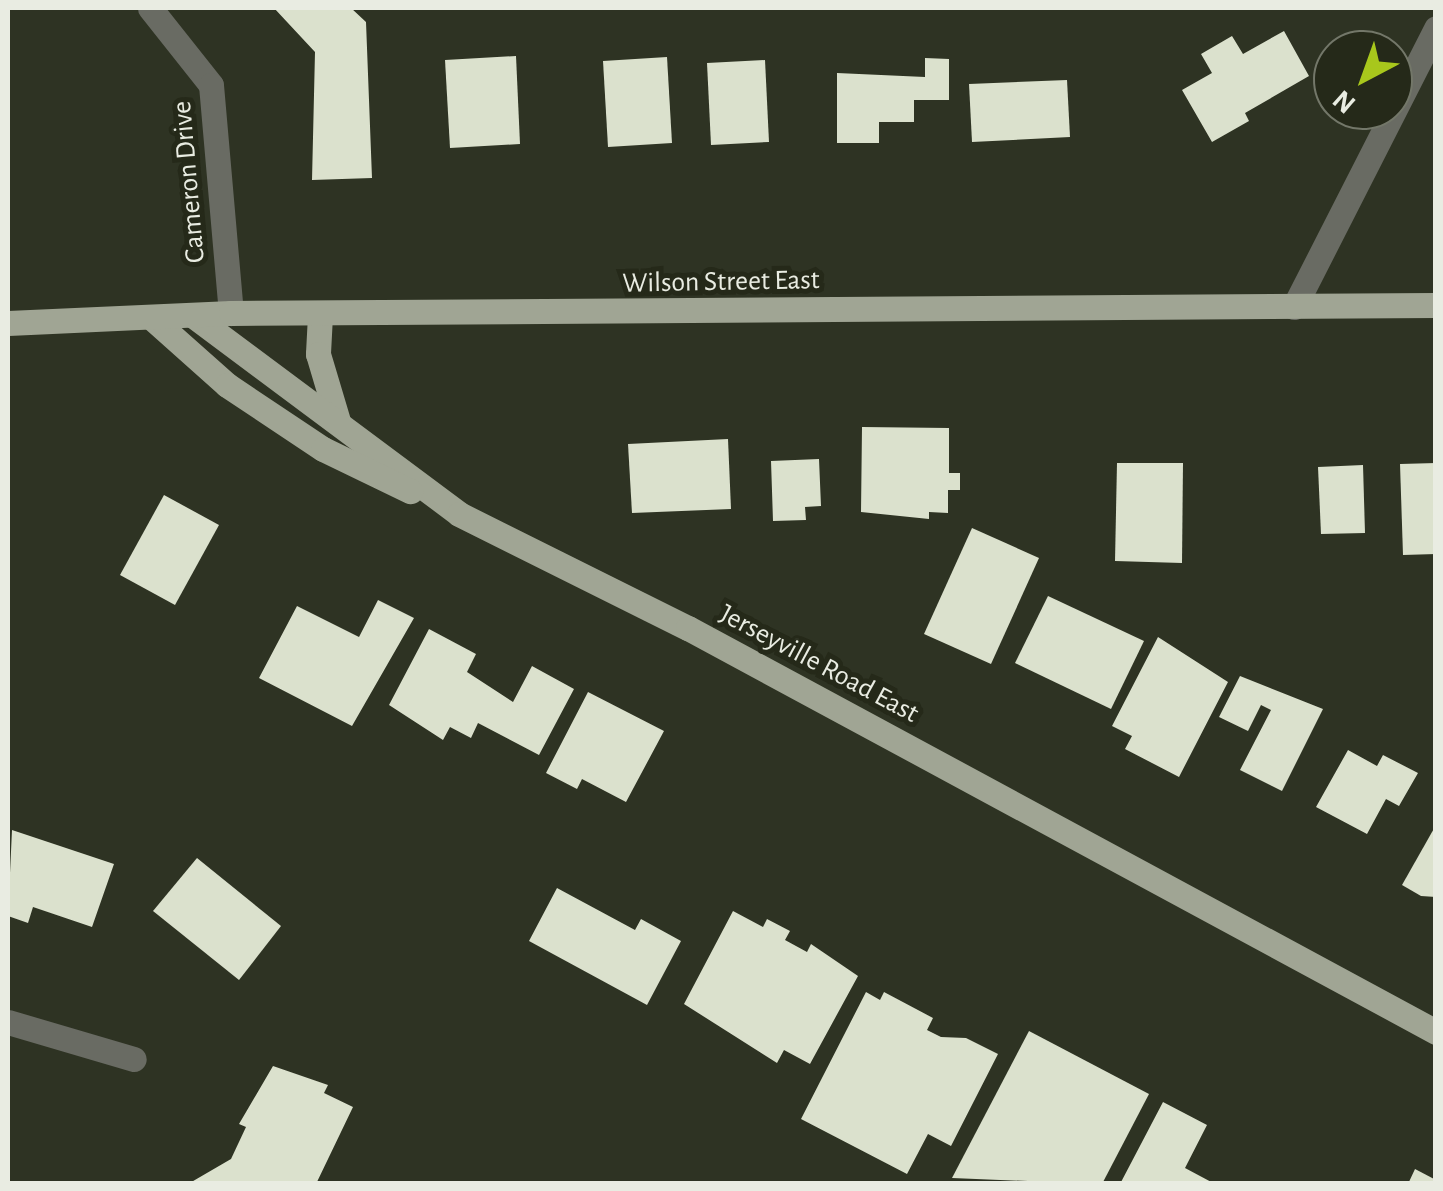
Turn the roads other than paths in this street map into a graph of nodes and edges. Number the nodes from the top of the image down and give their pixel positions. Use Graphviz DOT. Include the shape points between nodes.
graph roads {
  1 [pos="150,8"];
  2 [pos="1436,28"];
  3 [pos="1294,306"];
  4 [pos="1436,306"];
  5 [pos="231,314"];
  6 [pos="320,315"];
  7 [pos="194,318"];
  8 [pos="154,320"];
  9 [pos="8,324"];
  10 [pos="338,421"];
  11 [pos="460,514"];
  12 [pos="8,1022"];
  13 [pos="1436,1032"];
  14 [pos="134,1059"];
  1 -- 5 [label="street, Cameron Drive" via="211,85"];
  2 -- 3 [label="street"];
  3 -- 4 [label="main road, Wilson Street East"];
  3 -- 6 [label="main road, Wilson Street East"];
  5 -- 6 [label="main road, Wilson Street East"];
  5 -- 7 [label="main road, Wilson Street East"];
  6 -- 10 [label="main road" via="318,354"];
  7 -- 8 [label="main road, Wilson Street East"];
  7 -- 10 [label="main road, Jerseyville Road East"];
  8 -- 9 [label="main road, Wilson Street East"];
  8 -- 11 [label="main road" via="227,385 323,449"];
  10 -- 11 [label="main road, Jerseyville Road East"];
  11 -- 13 [label="main road, Jerseyville Road East" via="688,628"];
  12 -- 14 [label="street"];
}
